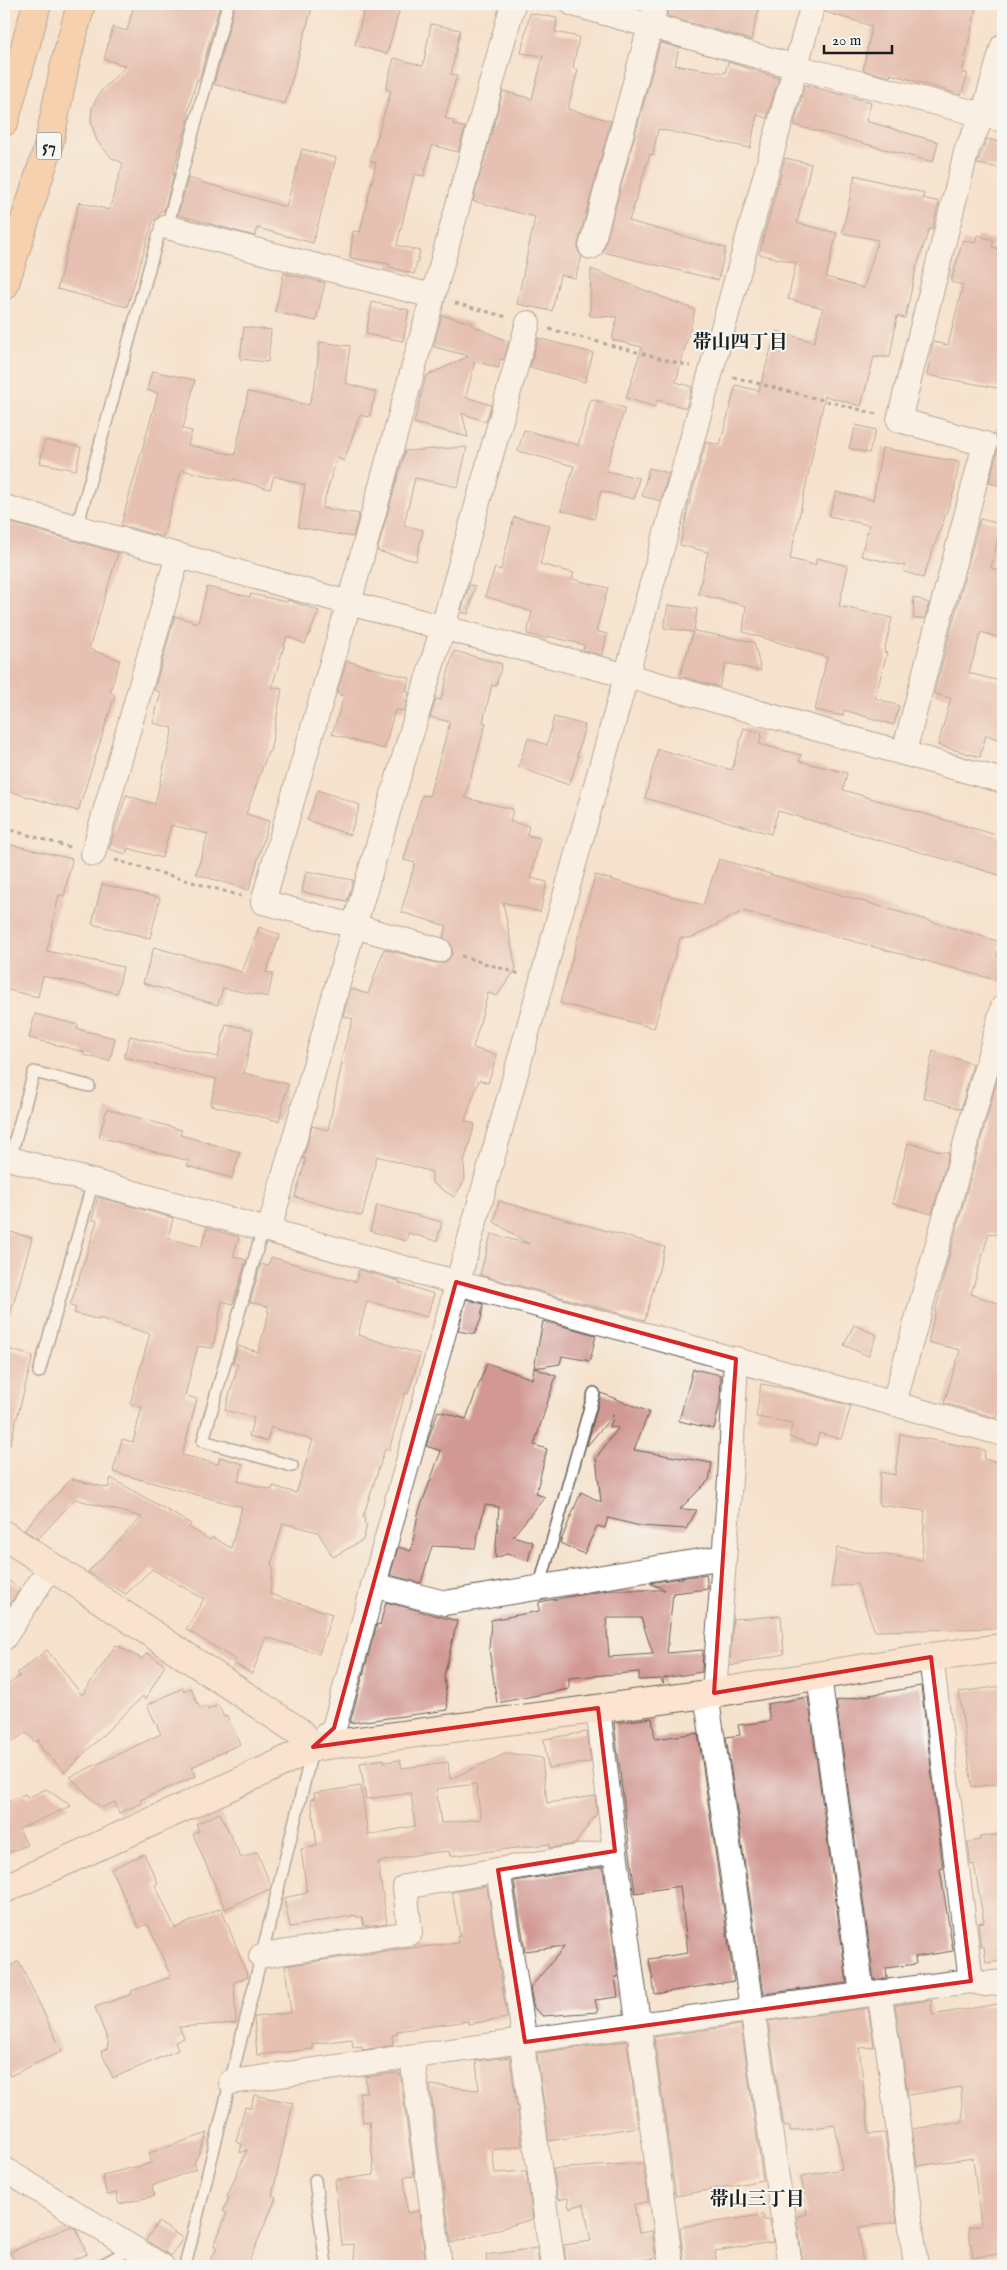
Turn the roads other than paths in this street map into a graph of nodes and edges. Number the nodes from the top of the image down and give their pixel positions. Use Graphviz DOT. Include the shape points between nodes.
graph roads {
  1 [pos="37,4"];
  2 [pos="81,4"];
  3 [pos="228,4"];
  4 [pos="513,4"];
  5 [pos="573,4"];
  6 [pos="813,4"];
  7 [pos="652,15"];
  8 [pos="1003,46"];
  9 [pos="796,67"];
  10 [pos="993,118"];
  11 [pos="4,122"];
  12 [pos="166,226"];
  13 [pos="591,248"];
  14 [pos="4,286"];
  15 [pos="432,296"];
  16 [pos="528,323"];
  17 [pos="4,507"];
  18 [pos="77,527"];
  19 [pos="178,555"];
  20 [pos="349,603"];
  21 [pos="443,627"];
  22 [pos="628,676"];
  23 [pos="904,752"];
  24 [pos="1003,781"];
  25 [pos="93,854"];
  26 [pos="354,926"];
  27 [pos="439,950"];
  28 [pos="1003,1008"];
  29 [pos="89,1086"];
  30 [pos="7,1158"];
  31 [pos="93,1182"];
  32 [pos="266,1229"];
  33 [pos="456,1282"];
  34 [pos="736,1359"];
  35 [pos="39,1372"];
  36 [pos="594,1393"];
  37 [pos="894,1404"];
  38 [pos="1003,1434"];
  39 [pos="292,1466"];
  40 [pos="4,1535"];
  41 [pos="724,1557"];
  42 [pos="51,1566"];
  43 [pos="373,1585"];
  44 [pos="539,1588"];
  45 [pos="4,1638"];
  46 [pos="1003,1648"];
  47 [pos="931,1657"];
  48 [pos="819,1676"];
  49 [pos="710,1693"];
  50 [pos="598,1708"];
  51 [pos="312,1747"];
  52 [pos="615,1852"];
  53 [pos="498,1870"];
  54 [pos="4,1889"];
  55 [pos="261,1956"];
  56 [pos="971,1980"];
  57 [pos="1003,1982"];
  58 [pos="871,1993"];
  59 [pos="752,2008"];
  60 [pos="637,2025"];
  61 [pos="525,2042"];
  62 [pos="412,2056"];
  63 [pos="231,2082"];
  64 [pos="4,2168"];
  65 [pos="315,2180"];
  66 [pos="133,2248"];
  67 [pos="100,2266"];
  68 [pos="162,2266"];
  69 [pos="185,2266"];
  70 [pos="326,2266"];
  71 [pos="440,2266"];
  72 [pos="552,2266"];
  73 [pos="671,2266"];
  74 [pos="790,2266"];
  75 [pos="916,2266"];
  1 -- 11 [label="highway"];
  2 -- 14 [label="highway, 57" via="48,148"];
  3 -- 12 [label="lane"];
  4 -- 15 [label="street"];
  5 -- 7 [label="street"];
  6 -- 9 [label="street"];
  7 -- 9 [label="street"];
  7 -- 13 [label="street"];
  8 -- 10 [label="street"];
  9 -- 10 [label="street"];
  9 -- 22 [label="street"];
  10 -- 23 [label="street" via="968,149 899,420 985,444"];
  12 -- 15 [label="street"];
  12 -- 18 [label="lane" via="159,233"];
  15 -- 20 [label="street"];
  16 -- 21 [label="street"];
  17 -- 18 [label="street"];
  18 -- 19 [label="street"];
  19 -- 20 [label="street"];
  19 -- 25 [label="street"];
  20 -- 21 [label="street"];
  20 -- 26 [label="street" via="263,902"];
  21 -- 22 [label="street"];
  21 -- 26 [label="street"];
  22 -- 23 [label="street"];
  22 -- 33 [label="street"];
  23 -- 24 [label="street"];
  26 -- 27 [label="street"];
  26 -- 32 [label="street"];
  28 -- 37 [label="street"];
  29 -- 30 [label="lane" via="34,1072"];
  30 -- 31 [label="street"];
  31 -- 32 [label="street"];
  31 -- 35 [label="lane"];
  32 -- 33 [label="street"];
  32 -- 39 [label="lane" via="203,1441"];
  33 -- 34 [label="street"];
  33 -- 43 [label="street"];
  34 -- 37 [label="street"];
  34 -- 41 [label="street"];
  36 -- 44 [label="lane"];
  37 -- 38 [label="street"];
  40 -- 42 [label="street"];
  41 -- 44 [label="street"];
  41 -- 49 [label="street"];
  42 -- 45 [label="street"];
  42 -- 51 [label="street" via="298,1731"];
  43 -- 44 [label="street" via="445,1603"];
  43 -- 51 [label="street" via="334,1728"];
  46 -- 47 [label="street"];
  47 -- 48 [label="street"];
  47 -- 56 [label="street"];
  48 -- 49 [label="street"];
  48 -- 58 [label="street"];
  49 -- 50 [label="street"];
  49 -- 59 [label="street"];
  50 -- 51 [label="street"];
  50 -- 52 [label="street"];
  51 -- 54 [label="street"];
  51 -- 55 [label="lane"];
  52 -- 53 [label="street"];
  52 -- 60 [label="street"];
  53 -- 55 [label="street" via="405,1887 410,1933"];
  53 -- 61 [label="street"];
  55 -- 63 [label="lane"];
  56 -- 57 [label="street" via="984,1984"];
  56 -- 58 [label="street"];
  58 -- 59 [label="street"];
  58 -- 75 [label="street"];
  59 -- 60 [label="street"];
  59 -- 74 [label="street"];
  60 -- 61 [label="street"];
  60 -- 73 [label="street"];
  61 -- 62 [label="street"];
  61 -- 72 [label="street" via="523,2052"];
  62 -- 63 [label="street"];
  62 -- 71 [label="street"];
  63 -- 69 [label="lane"];
  64 -- 66 [label="street"];
  65 -- 70 [label="lane"];
  66 -- 67 [label="lane"];
  66 -- 68 [label="street"];
}
